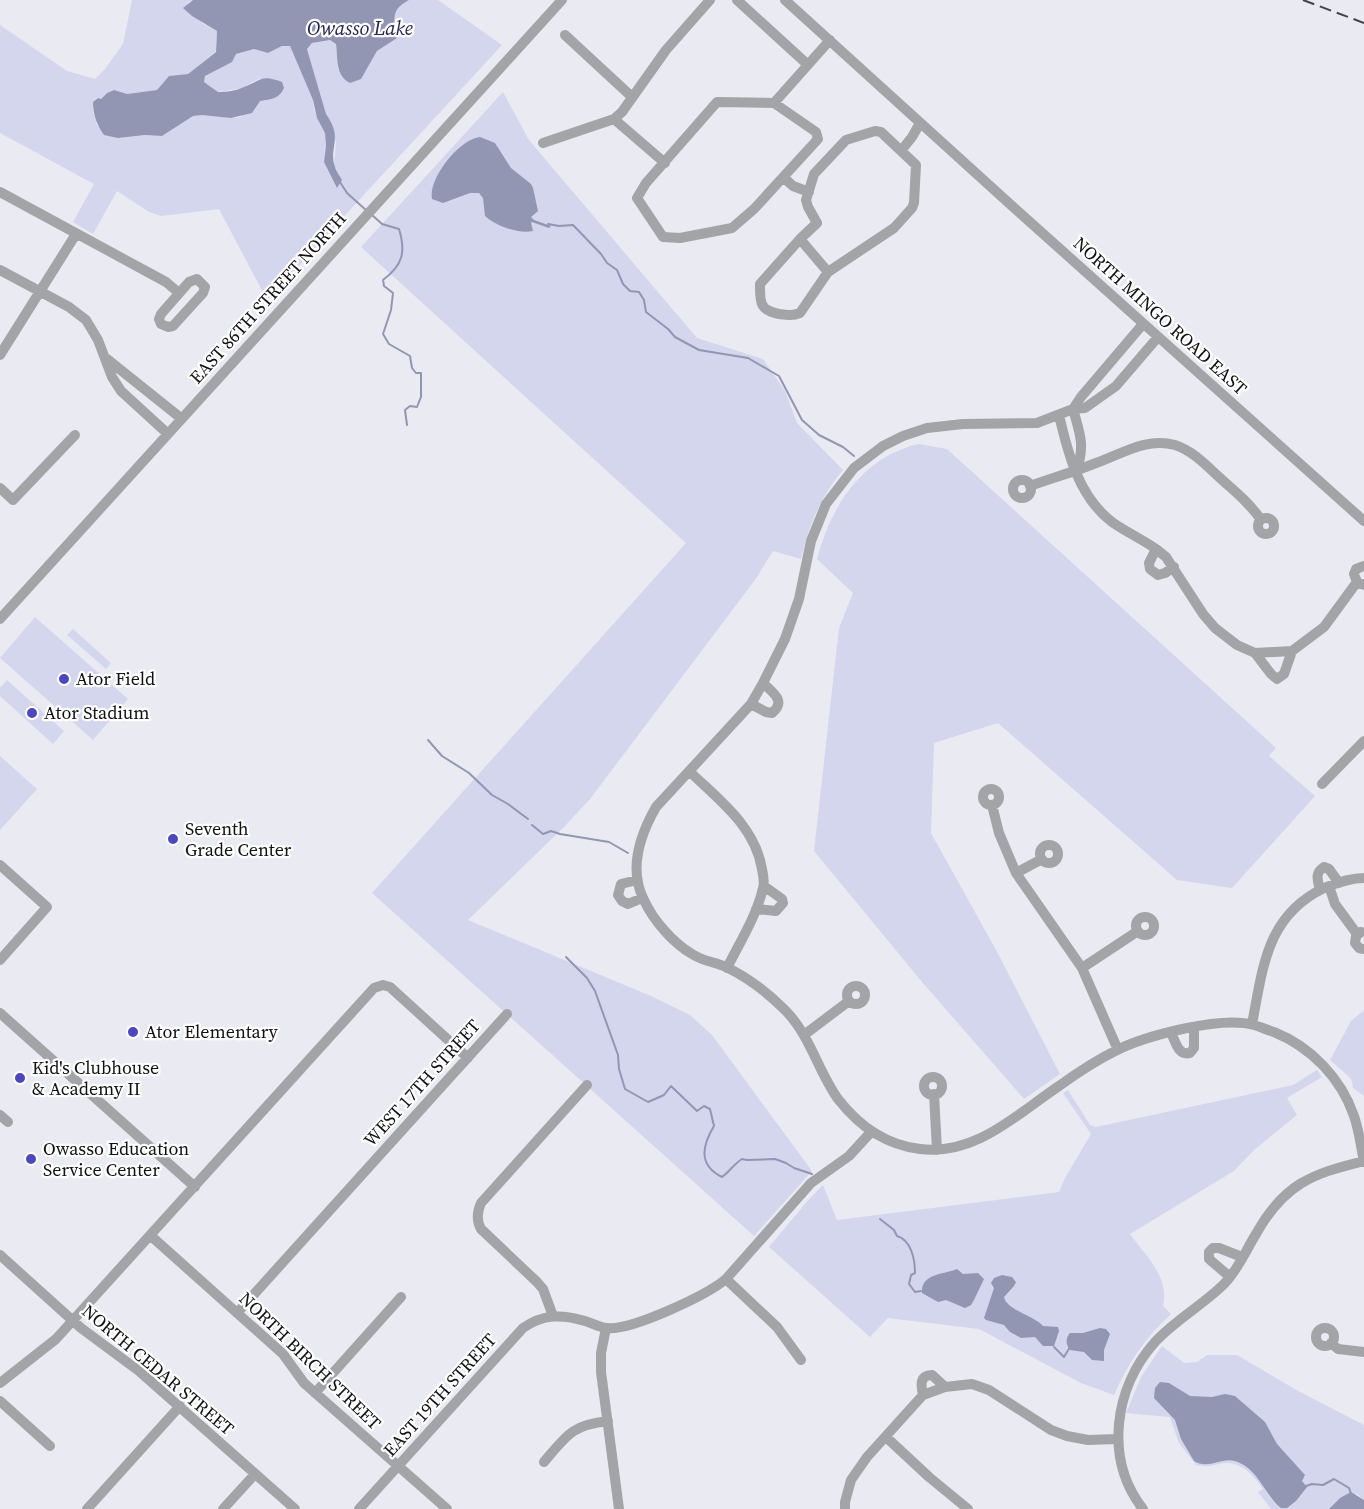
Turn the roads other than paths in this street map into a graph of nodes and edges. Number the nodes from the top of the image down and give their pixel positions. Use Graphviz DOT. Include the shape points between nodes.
graph roads {
  1 [pos="562,0"];
  2 [pos="710,0"];
  3 [pos="737,0"];
  4 [pos="785,0"];
  5 [pos="565,35"];
  6 [pos="830,40"];
  7 [pos="807,64"];
  8 [pos="632,97"];
  9 [pos="774,103"];
  10 [pos="614,118"];
  11 [pos="920,123"];
  12 [pos="543,143"];
  13 [pos="898,148"];
  14 [pos="665,163"];
  15 [pos="783,177"];
  16 [pos="0,192"];
  17 [pos="808,192"];
  18 [pos="76,234"];
  19 [pos="800,239"];
  20 [pos="0,270"];
  21 [pos="828,272"];
  22 [pos="41,292"];
  23 [pos="179,293"];
  24 [pos="1143,324"];
  25 [pos="1158,337"];
  26 [pos="1,350"];
  27 [pos="106,358"];
  28 [pos="1073,409"];
  29 [pos="1059,416"];
  30 [pos="182,419"];
  31 [pos="168,434"];
  32 [pos="75,435"];
  33 [pos="1077,470"];
  34 [pos="1030,486"];
  35 [pos="0,488"];
  36 [pos="1262,520"];
  37 [pos="1364,521"];
  38 [pos="1156,549"];
  39 [pos="1364,566"];
  40 [pos="1174,567"];
  41 [pos="1360,584"];
  42 [pos="0,620"];
  43 [pos="1292,651"];
  44 [pos="1255,653"];
  45 [pos="763,683"];
  46 [pos="751,704"];
  47 [pos="1364,741"];
  48 [pos="689,771"];
  49 [pos="1322,784"];
  50 [pos="992,805"];
  51 [pos="1042,859"];
  52 [pos="0,865"];
  53 [pos="1016,873"];
  54 [pos="1364,878"];
  55 [pos="637,880"];
  56 [pos="764,885"];
  57 [pos="1330,887"];
  58 [pos="642,898"];
  59 [pos="756,909"];
  60 [pos="1138,931"];
  61 [pos="1361,933"];
  62 [pos="1364,949"];
  63 [pos="0,960"];
  64 [pos="727,968"];
  65 [pos="1082,968"];
  66 [pos="849,1001"];
  67 [pos="0,1013"];
  68 [pos="507,1014"];
  69 [pos="1252,1024"];
  70 [pos="1194,1028"];
  71 [pos="1172,1033"];
  72 [pos="804,1035"];
  73 [pos="1118,1050"];
  74 [pos="468,1058"];
  75 [pos="587,1085"];
  76 [pos="934,1094"];
  77 [pos="870,1132"];
  78 [pos="937,1150"];
  79 [pos="1364,1161"];
  80 [pos="195,1187"];
  81 [pos="151,1236"];
  82 [pos="0,1255"];
  83 [pos="1242,1257"];
  84 [pos="1230,1277"];
  85 [pos="726,1279"];
  86 [pos="401,1297"];
  87 [pos="237,1313"];
  88 [pos="553,1316"];
  89 [pos="73,1321"];
  90 [pos="606,1329"];
  91 [pos="1331,1343"];
  92 [pos="1363,1353"];
  93 [pos="801,1360"];
  94 [pos="0,1383"];
  95 [pos="945,1387"];
  96 [pos="315,1393"];
  97 [pos="923,1395"];
  98 [pos="0,1401"];
  99 [pos="180,1406"];
  100 [pos="608,1420"];
  101 [pos="886,1437"];
  102 [pos="1117,1438"];
  103 [pos="50,1446"];
  104 [pos="544,1462"];
  105 [pos="398,1466"];
  106 [pos="255,1474"];
  107 [pos="87,1509"];
  108 [pos="223,1509"];
  109 [pos="295,1509"];
  110 [pos="359,1509"];
  111 [pos="447,1509"];
  112 [pos="619,1509"];
  113 [pos="844,1509"];
  114 [pos="968,1509"];
  115 [pos="1143,1509"];
  1 -- 30 [label="street, EAST 86TH STREET NORTH"];
  2 -- 8 [label="street"];
  3 -- 7 [label="street"];
  4 -- 6 [label="street, NORTH MINGO ROAD EAST"];
  5 -- 8 [label="street"];
  6 -- 7 [label="street"];
  6 -- 11 [label="street, NORTH MINGO ROAD EAST"];
  7 -- 9 [label="street"];
  8 -- 10 [label="street"];
  9 -- 14 [label="street" via="717,102"];
  9 -- 15 [label="street" via="816,132 818,140"];
  10 -- 12 [label="street"];
  10 -- 14 [label="street"];
  11 -- 13 [label="street" via="912,137"];
  11 -- 24 [label="street, NORTH MINGO ROAD EAST"];
  13 -- 17 [label="street" via="875,131 846,140 814,174"];
  13 -- 21 [label="street" via="916,165 912,208 894,228"];
  14 -- 15 [label="street" via="637,198 663,237 680,238 732,228"];
  15 -- 17 [label="street"];
  16 -- 18 [label="street"];
  17 -- 19 [label="street" via="808,207 818,224"];
  18 -- 22 [label="street"];
  18 -- 23 [label="street" via="166,282"];
  19 -- 21 [label="street"];
  19 -- 21 [label="street" via="760,284 764,309 793,316 800,313"];
  20 -- 22 [label="street"];
  22 -- 26 [label="street"];
  22 -- 27 [label="street" via="86,320"];
  23 -- 23 [label="street" via="159,319 161,324 173,326 205,287 197,279"];
  24 -- 25 [label="street, NORTH MINGO ROAD EAST"];
  24 -- 28 [label="street"];
  25 -- 28 [label="street" via="1107,394 1085,408"];
  25 -- 37 [label="street, NORTH MINGO ROAD EAST"];
  27 -- 30 [label="street"];
  27 -- 31 [label="street" via="121,391"];
  28 -- 29 [label="street"];
  28 -- 33 [label="street" via="1082,453"];
  29 -- 33 [label="street" via="1069,458"];
  29 -- 45 [label="street" via="1037,423 927,428 883,446 854,468 825,504 811,541 799,599"];
  30 -- 31 [label="street, EAST 86TH STREET NORTH"];
  31 -- 42 [label="street, EAST 86TH STREET NORTH"];
  32 -- 35 [label="street" via="13,501"];
  33 -- 34 [label="street"];
  33 -- 36 [label="street" via="1145,444 1175,445 1197,457 1254,508"];
  33 -- 38 [label="street" via="1084,492 1102,513"];
  38 -- 40 [label="street"];
  38 -- 40 [label="street" via="1149,563 1152,572 1161,575"];
  39 -- 41 [label="street" via="1354,571"];
  40 -- 44 [label="street" via="1215,628"];
  41 -- 43 [label="street" via="1324,627"];
  43 -- 44 [label="street"];
  43 -- 44 [label="street" via="1284,674 1277,679"];
  45 -- 46 [label="street"];
  45 -- 46 [label="street" via="778,698 777,709 766,712"];
  46 -- 48 [label="street"];
  47 -- 49 [label="street"];
  48 -- 55 [label="street" via="656,807 645,826"];
  48 -- 56 [label="street" via="742,823 754,843"];
  50 -- 53 [label="street"];
  51 -- 53 [label="street"];
  52 -- 63 [label="street" via="47,907"];
  53 -- 65 [label="street"];
  54 -- 57 [label="street"];
  55 -- 58 [label="street"];
  55 -- 58 [label="street" via="621,884 618,895 628,904"];
  56 -- 59 [label="street"];
  56 -- 59 [label="street" via="783,903 776,911"];
  57 -- 61 [label="street" via="1335,904 1350,926"];
  57 -- 69 [label="street" via="1310,895 1288,914 1272,938"];
  58 -- 64 [label="street" via="655,921 692,954"];
  59 -- 64 [label="street"];
  60 -- 65 [label="street"];
  61 -- 62 [label="street" via="1355,944"];
  64 -- 72 [label="street" via="762,990"];
  65 -- 73 [label="street"];
  66 -- 72 [label="street"];
  67 -- 80 [label="street"];
  68 -- 74 [label="street, WEST 17TH STREET"];
  69 -- 70 [label="street"];
  69 -- 79 [label="street" via="1284,1036 1327,1069 1355,1118"];
  70 -- 71 [label="street"];
  70 -- 71 [label="street" via="1194,1048 1190,1053 1180,1052"];
  71 -- 73 [label="street"];
  72 -- 77 [label="street" via="838,1099"];
  73 -- 78 [label="street" via="982,1137 963,1146"];
  74 -- 80 [label="street" via="390,987 374,988"];
  74 -- 87 [label="street, WEST 17TH STREET"];
  75 -- 88 [label="street" via="481,1203 477,1216 481,1229 543,1289"];
  76 -- 78 [label="street"];
  77 -- 78 [label="street" via="896,1144"];
  77 -- 85 [label="street" via="849,1156 812,1183"];
  79 -- 83 [label="street" via="1297,1184 1266,1215"];
  80 -- 81 [label="street"];
  81 -- 87 [label="street, NORTH BIRCH STREET"];
  81 -- 89 [label="street"];
  82 -- 89 [label="street, NORTH CEDAR STREET"];
  83 -- 84 [label="street"];
  83 -- 84 [label="street" via="1219,1248 1209,1252 1209,1259"];
  84 -- 102 [label="street" via="1154,1343 1126,1390"];
  85 -- 90 [label="street" via="698,1298 633,1325"];
  85 -- 93 [label="street" via="777,1327"];
  86 -- 96 [label="street"];
  87 -- 96 [label="street, NORTH BIRCH STREET" via="283,1354"];
  88 -- 90 [label="street" via="571,1317"];
  88 -- 105 [label="street, EAST 19TH STREET" via="536,1319 523,1328"];
  89 -- 94 [label="street" via="49,1347"];
  89 -- 99 [label="street, NORTH CEDAR STREET"];
  90 -- 100 [label="street" via="600,1363"];
  91 -- 92 [label="street" via="1338,1349"];
  95 -- 97 [label="street"];
  95 -- 97 [label="street" via="927,1375 922,1378"];
  95 -- 102 [label="street" via="972,1384 989,1390 1067,1436 1088,1440"];
  96 -- 105 [label="street, NORTH BIRCH STREET"];
  97 -- 101 [label="street"];
  98 -- 103 [label="street"];
  99 -- 106 [label="street, NORTH CEDAR STREET"];
  99 -- 107 [label="street"];
  100 -- 104 [label="street" via="586,1423 574,1430"];
  100 -- 112 [label="street"];
  101 -- 113 [label="street" via="851,1480"];
  101 -- 114 [label="street"];
  102 -- 115 [label="street" via="1126,1482"];
  105 -- 110 [label="street, EAST 19TH STREET"];
  105 -- 111 [label="street, NORTH BIRCH STREET"];
  106 -- 108 [label="street"];
  106 -- 109 [label="street, NORTH CEDAR STREET"];
}
